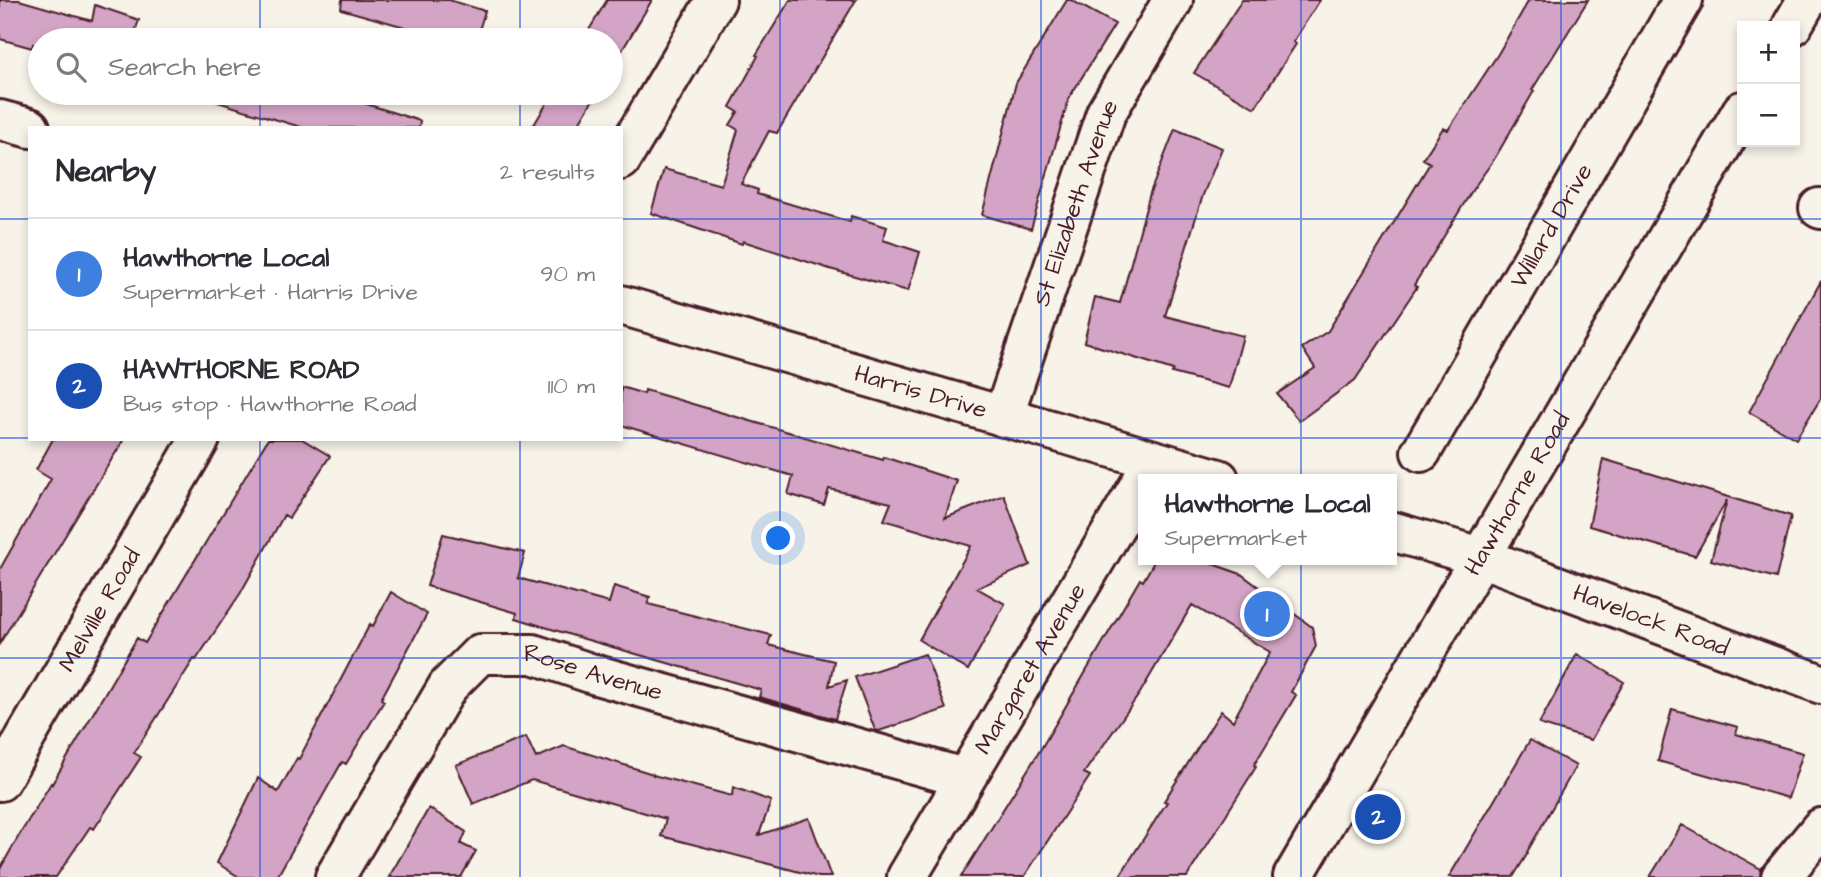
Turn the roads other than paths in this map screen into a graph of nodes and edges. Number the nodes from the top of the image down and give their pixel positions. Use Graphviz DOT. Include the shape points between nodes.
graph roads {
  1 [pos="716,0"];
  2 [pos="1173,0"];
  3 [pos="1683,0"];
  4 [pos="1807,0"];
  5 [pos="1795,21"];
  6 [pos="0,120"];
  7 [pos="1737,120"];
  8 [pos="28,127"];
  9 [pos="623,157"];
  10 [pos="623,306"];
  11 [pos="1003,417"];
  12 [pos="199,441"];
  13 [pos="1421,452"];
  14 [pos="1153,461"];
  15 [pos="1145,474"];
  16 [pos="1201,474"];
  17 [pos="1138,486"];
  18 [pos="1397,533"];
  19 [pos="1480,557"];
  20 [pos="1821,684"];
  21 [pos="964,778"];
  22 [pos="0,781"];
  23 [pos="1821,828"];
  24 [pos="335,877"];
  25 [pos="907,877"];
  26 [pos="1293,877"];
  27 [pos="1781,877"];
  1 -- 9 [label="street"];
  2 -- 11 [label="street, St Elizabeth Avenue" via="1106,113"];
  3 -- 13 [label="street, Willard Drive"];
  4 -- 5 [label="street"];
  6 -- 8 [label="street"];
  7 -- 19 [label="street, Hawthorne Road"];
  10 -- 11 [label="street, Harris Drive"];
  11 -- 14 [label="street, Harris Drive"];
  12 -- 22 [label="street, Melville Road"];
  14 -- 15 [label="street, Margaret Avenue"];
  14 -- 16 [label="street, Harris Drive"];
  17 -- 21 [label="street, Margaret Avenue"];
  18 -- 19 [label="street"];
  19 -- 20 [label="street, Havelock Road"];
  19 -- 26 [label="street, Hawthorne Road"];
  21 -- 24 [label="street, Rose Avenue" via="533,654 480,654 448,686"];
  21 -- 25 [label="street, Margaret Avenue"];
  23 -- 27 [label="street"];
}
